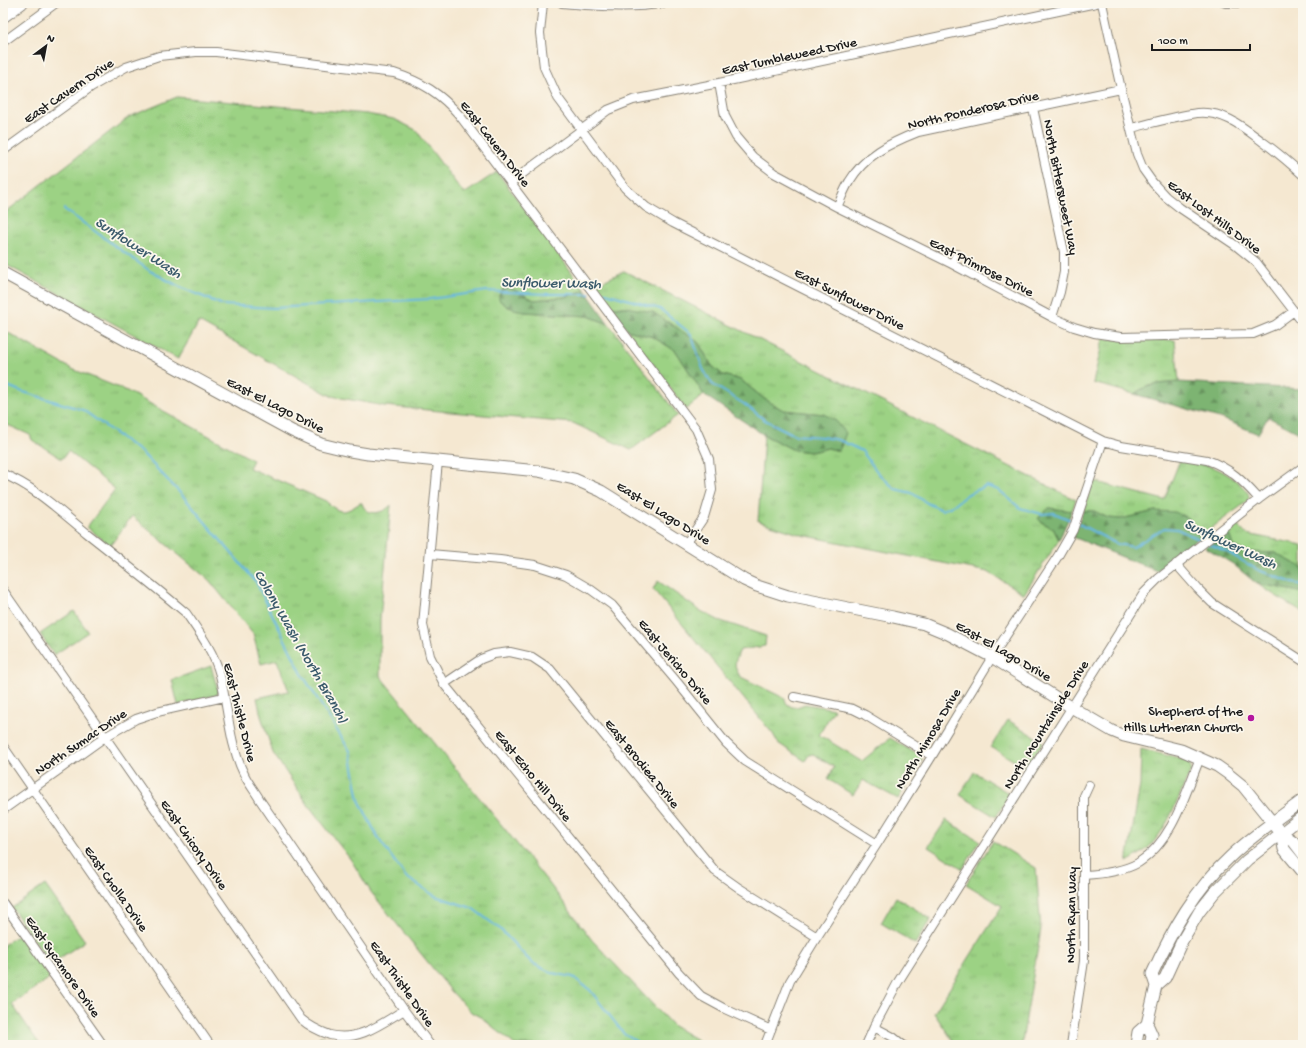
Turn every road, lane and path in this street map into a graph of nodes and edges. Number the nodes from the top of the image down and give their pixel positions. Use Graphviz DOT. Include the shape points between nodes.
graph roads {
  1 [pos="22,3"];
  2 [pos="56,3"];
  3 [pos="543,3"];
  4 [pos="562,3"];
  5 [pos="664,3"];
  6 [pos="1096,3"];
  7 [pos="1102,3"];
  8 [pos="1225,3"];
  9 [pos="1240,3"];
  10 [pos="3,17"];
  11 [pos="3,42"];
  12 [pos="719,83"];
  13 [pos="1121,90"];
  14 [pos="1033,108"];
  15 [pos="1131,128"];
  16 [pos="581,129"];
  17 [pos="3,151"];
  18 [pos="1303,174"];
  19 [pos="510,183"];
  20 [pos="837,207"];
  21 [pos="957,254"];
  22 [pos="952,264"];
  23 [pos="3,273"];
  24 [pos="1294,311"];
  25 [pos="1052,317"];
  26 [pos="1303,323"];
  27 [pos="1104,441"];
  28 [pos="438,461"];
  29 [pos="1303,467"];
  30 [pos="3,474"];
  31 [pos="1259,499"];
  32 [pos="686,544"];
  33 [pos="430,554"];
  34 [pos="1176,564"];
  35 [pos="3,590"];
  36 [pos="992,657"];
  37 [pos="1303,661"];
  38 [pos="444,684"];
  39 [pos="224,697"];
  40 [pos="794,697"];
  41 [pos="1071,707"];
  42 [pos="105,737"];
  43 [pos="3,746"];
  44 [pos="932,756"];
  45 [pos="1200,758"];
  46 [pos="1089,785"];
  47 [pos="32,789"];
  48 [pos="1303,800"];
  49 [pos="3,810"];
  50 [pos="1303,816"];
  51 [pos="1274,822"];
  52 [pos="1281,833"];
  53 [pos="877,844"];
  54 [pos="1303,854"];
  55 [pos="1303,872"];
  56 [pos="1084,875"];
  57 [pos="3,902"];
  58 [pos="817,937"];
  59 [pos="1156,986"];
  60 [pos="404,1010"];
  61 [pos="1147,1024"];
  62 [pos="874,1027"];
  63 [pos="771,1030"];
  64 [pos="103,1045"];
  65 [pos="210,1045"];
  66 [pos="430,1045"];
  67 [pos="765,1045"];
  68 [pos="866,1045"];
  69 [pos="903,1045"];
  70 [pos="1071,1045"];
  71 [pos="1136,1045"];
  72 [pos="1150,1045"];
  1 -- 10 [label="street"];
  2 -- 11 [label="street"];
  3 -- 16 [label="street, East Sunflower Drive" via="540,32 544,67 558,98"];
  4 -- 5 [label="street" via="610,6"];
  6 -- 12 [label="street, East Tumbleweed Drive"];
  7 -- 13 [label="street, East Lost Hills Drive"];
  8 -- 9 [label="street"];
  12 -- 16 [label="street, East Tumbleweed Drive" via="633,100 608,110"];
  12 -- 20 [label="street, East Primrose Drive" via="725,116 736,137 753,157 774,173"];
  13 -- 14 [label="street, North Ponderosa Drive"];
  13 -- 15 [label="street, East Lost Hills Drive"];
  14 -- 20 [label="street, North Ponderosa Drive" via="918,132 892,143 868,159 859,169 849,182"];
  14 -- 25 [label="street, North Bittersweet Way" via="1064,252 1064,272"];
  15 -- 18 [label="street" via="1197,113 1209,113 1238,123"];
  15 -- 24 [label="street, East Lost Hills Drive" via="1137,154 1153,183 1180,208 1256,262"];
  16 -- 19 [label="street, East Tumbleweed Drive"];
  16 -- 27 [label="street, East Sunflower Drive" via="625,188 646,207 680,227"];
  17 -- 19 [label="street, East Cavern Drive" via="91,87 126,67 159,56 216,52 394,73 426,86 449,103"];
  19 -- 32 [label="street, East Cavern Drive" via="696,430 709,459 712,490 704,517"];
  20 -- 22 [label="street, East Primrose Drive"];
  21 -- 22 [label="street"];
  22 -- 25 [label="street, East Primrose Drive"];
  23 -- 28 [label="street, East El Lago Drive" via="309,440 350,451"];
  24 -- 25 [label="street, East Primrose Drive" via="1275,325 1253,334 1121,337 1074,328"];
  24 -- 26 [label="street, East Lost Hills Drive"];
  27 -- 31 [label="street, East Sunflower Drive" via="1218,464 1243,481"];
  27 -- 36 [label="street, North Mimosa Drive" via="1073,530"];
  28 -- 32 [label="street, East El Lago Drive" via="538,471 574,479 601,491"];
  28 -- 33 [label="street, East Echo Hill Drive"];
  29 -- 31 [label="street, North Mountainside Drive"];
  30 -- 39 [label="street, East Thistle Drive" via="28,486 186,613 212,654 220,675"];
  31 -- 34 [label="street, North Mountainside Drive"];
  32 -- 36 [label="street, East El Lago Drive" via="757,586 788,596 924,624"];
  33 -- 38 [label="street, East Echo Hill Drive" via="423,625 430,656"];
  33 -- 53 [label="street, East Jericho Drive" via="535,565 566,575 590,589 612,605 726,743 745,761"];
  34 -- 37 [label="street" via="1212,603"];
  34 -- 41 [label="street, North Mountainside Drive" via="1144,593"];
  35 -- 42 [label="street, East Chicory Drive"];
  36 -- 41 [label="street, East El Lago Drive"];
  36 -- 44 [label="street, North Mimosa Drive"];
  38 -- 58 [label="street, East Brodiea Drive" via="481,659 494,654 510,652 532,657 550,669 715,871"];
  38 -- 63 [label="street, East Echo Hill Drive" via="679,973 701,996 725,1010"];
  39 -- 42 [label="street, North Sumac Drive" via="136,719"];
  39 -- 60 [label="street, East Thistle Drive" via="233,743 244,774"];
  40 -- 44 [label="street" via="853,709"];
  41 -- 45 [label="street, East El Lago Drive" via="1118,733 1181,750"];
  41 -- 62 [label="street, North Mountainside Drive" via="898,982"];
  42 -- 47 [label="street, North Sumac Drive"];
  42 -- 60 [label="street, East Chicory Drive" via="305,1023 334,1036 349,1036 371,1030"];
  43 -- 47 [label="street, East Cholla Drive"];
  44 -- 53 [label="street, North Mimosa Drive"];
  45 -- 51 [label="street, East El Lago Drive" via="1217,766 1239,783"];
  45 -- 56 [label="street" via="1175,817 1150,854 1124,868"];
  46 -- 56 [label="street, North Ryan Way" via="1084,796"];
  47 -- 49 [label="street, North Sumac Drive"];
  47 -- 65 [label="street, East Cholla Drive"];
  48 -- 51 [label="street"];
  50 -- 52 [label="street"];
  51 -- 52 [label="street, East El Lago Drive"];
  51 -- 59 [label="street" via="1232,856 1190,902 1152,974"];
  52 -- 54 [label="street, East El Lago Drive" via="1293,841"];
  52 -- 55 [label="street, East El Lago Drive" via="1284,849"];
  52 -- 59 [label="street" via="1238,868 1206,903 1182,941 1165,978"];
  53 -- 58 [label="street, North Mimosa Drive"];
  56 -- 70 [label="street, North Ryan Way" via="1084,961"];
  57 -- 64 [label="street, East Sycamore Drive"];
  58 -- 63 [label="street, North Mimosa Drive" via="790,981"];
  59 -- 61 [label="street"];
  60 -- 66 [label="street, East Thistle Drive"];
  61 -- 71 [label="street" via="1138,1032"];
  61 -- 72 [label="street" via="1152,1035"];
  62 -- 68 [label="street, North Mountainside Drive"];
  62 -- 69 [label="street"];
  63 -- 67 [label="street, North Mimosa Drive"];
}
